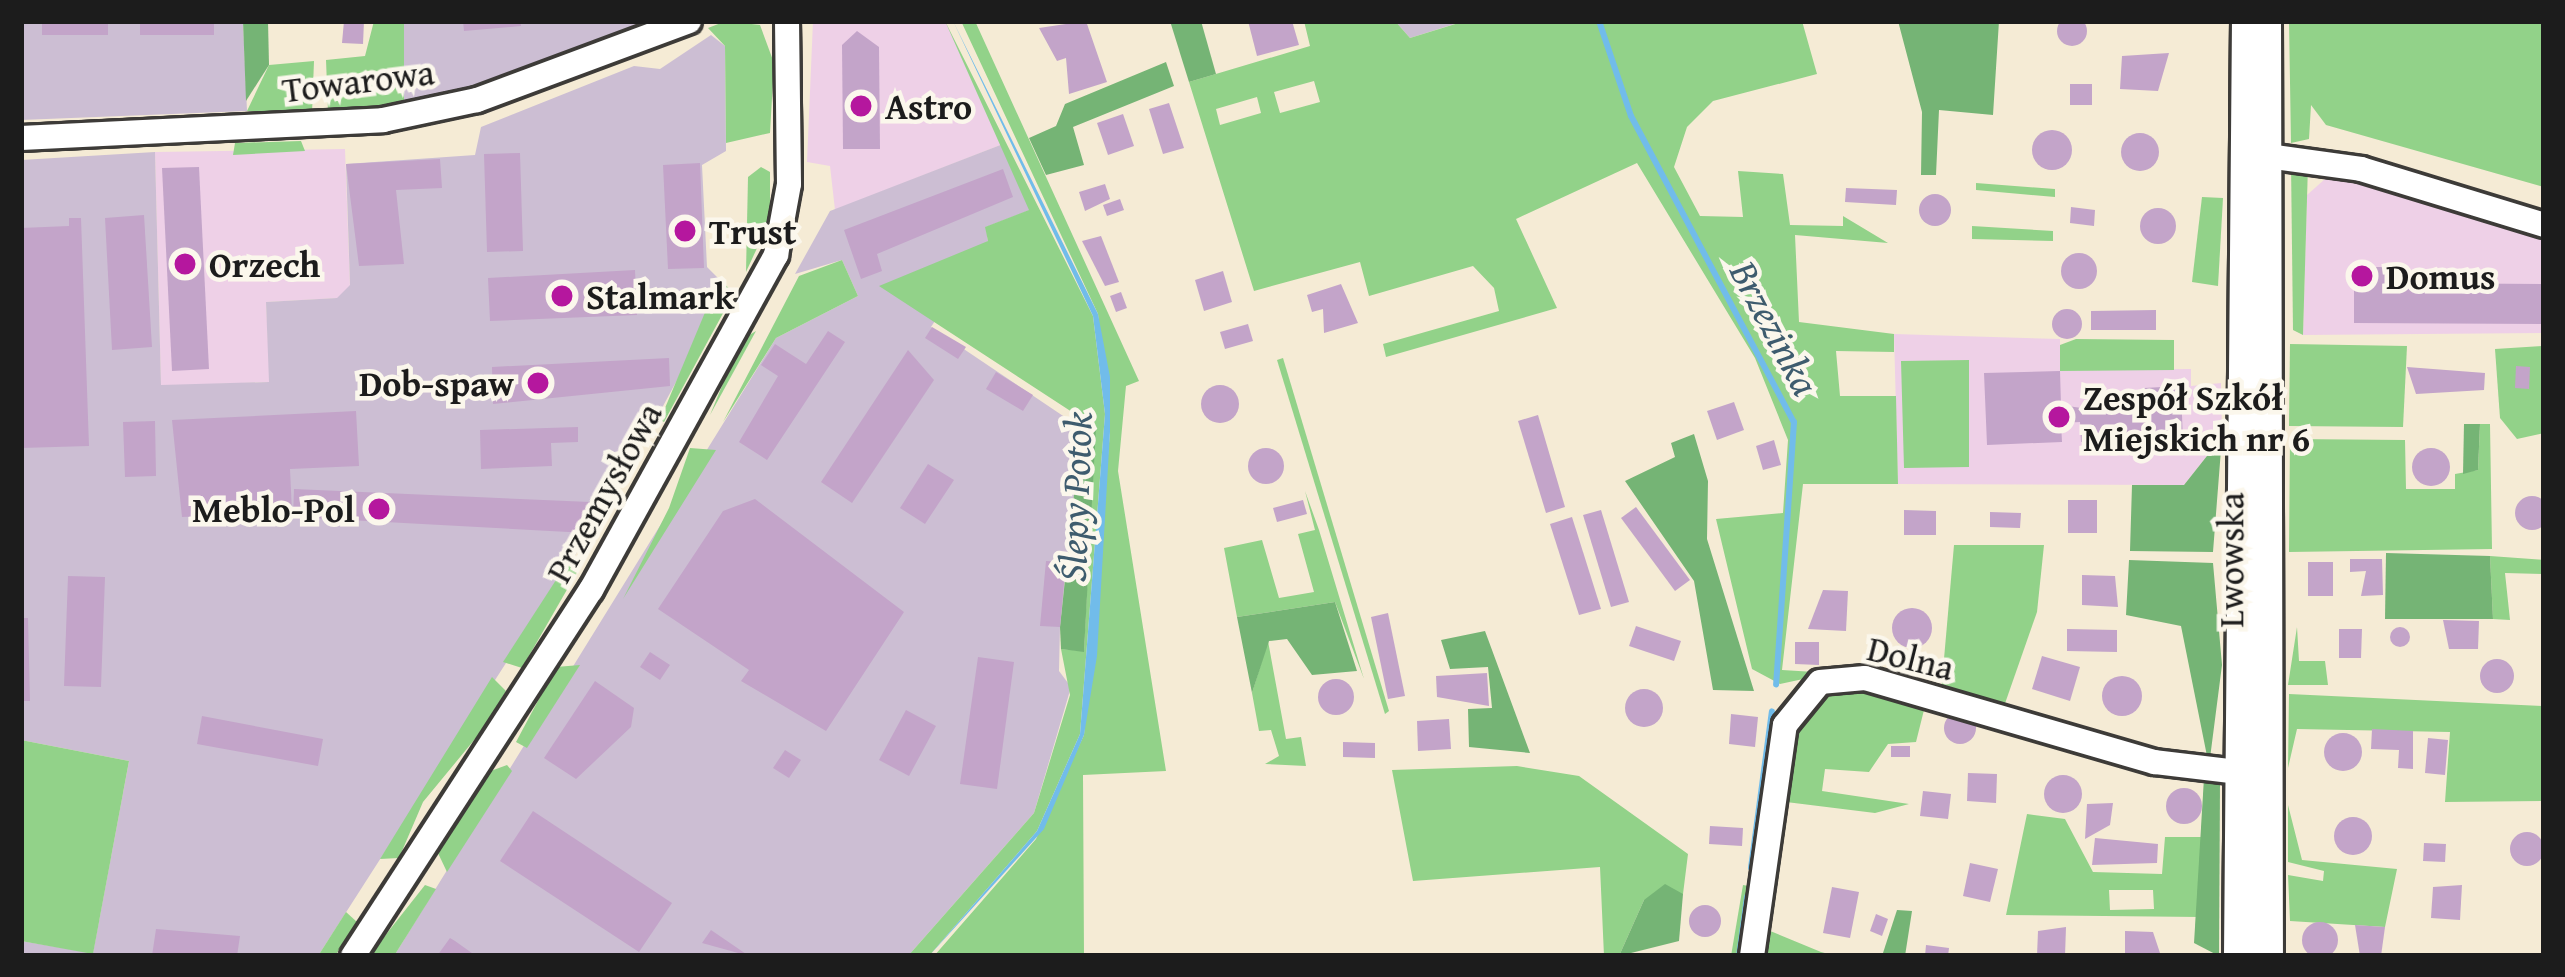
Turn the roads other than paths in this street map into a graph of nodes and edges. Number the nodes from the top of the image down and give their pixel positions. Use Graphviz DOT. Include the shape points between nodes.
graph roads {
  1 [pos="688,21"];
  2 [pos="788,21"];
  3 [pos="2247,21"];
  4 [pos="2266,21"];
  5 [pos="21,138"];
  6 [pos="2258,154"];
  7 [pos="2544,225"];
  8 [pos="2255,774"];
  9 [pos="353,956"];
  10 [pos="1752,956"];
  11 [pos="2239,956"];
  12 [pos="2269,956"];
  1 -- 5 [label="street, Towarowa" via="477,100 383,120"];
  2 -- 9 [label="street, Przemysłowa" via="789,184 776,255 591,590"];
  3 -- 6 [label="main road, Lwowska"];
  4 -- 6 [label="main road, Lwowska"];
  6 -- 7 [label="street" via="2361,169"];
  6 -- 8 [label="main road, Lwowska"];
  8 -- 10 [label="street, Dolna" via="2155,762 1865,678 1820,682 1785,725"];
  8 -- 11 [label="main road, Lwowska"];
  8 -- 12 [label="main road, Lwowska"];
}
